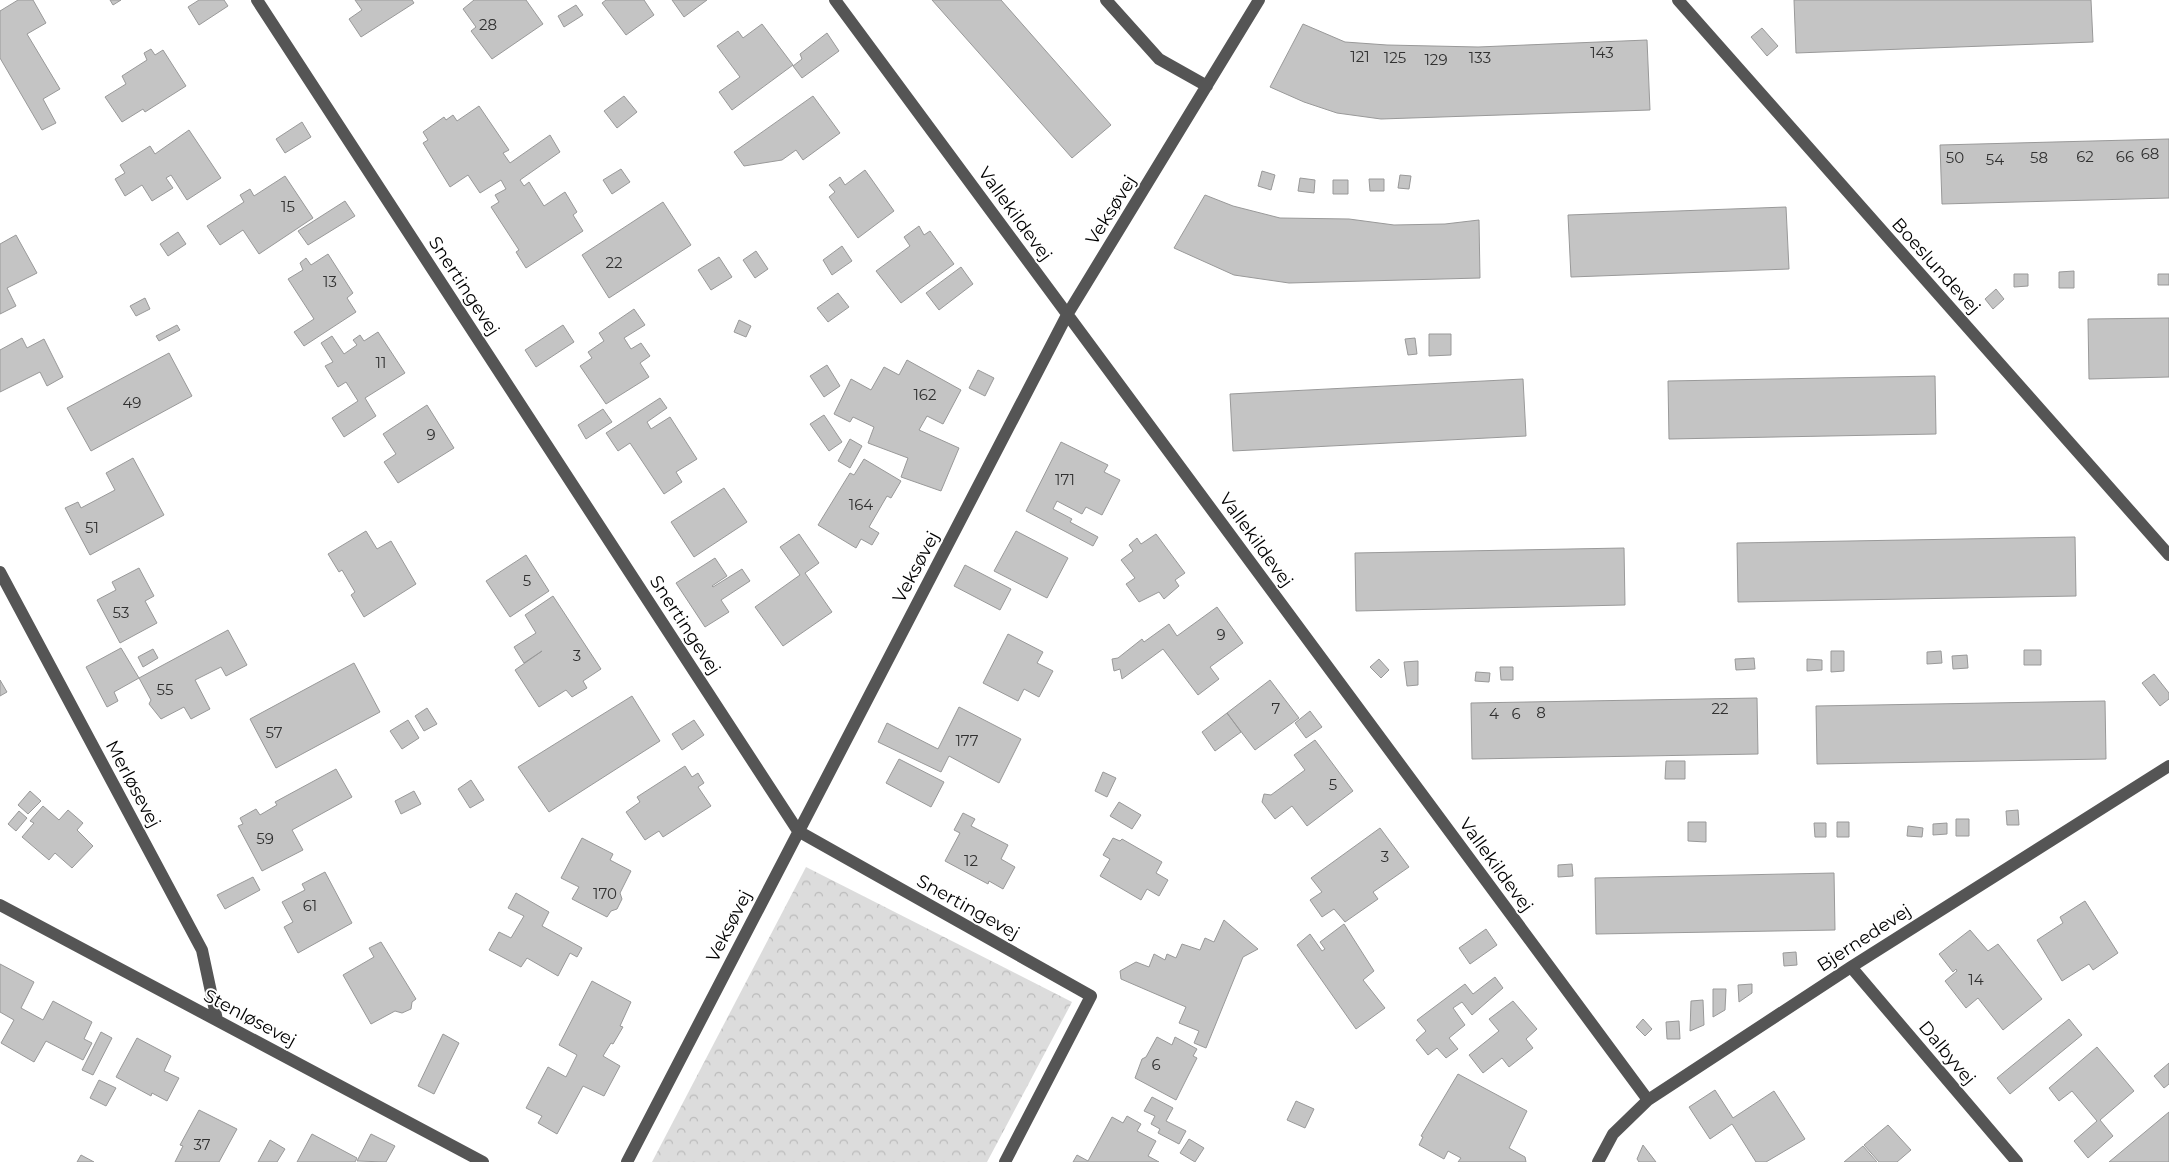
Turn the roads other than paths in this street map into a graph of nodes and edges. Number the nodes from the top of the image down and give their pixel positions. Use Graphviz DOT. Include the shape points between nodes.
graph roads {
  1 [pos="257,0"];
  2 [pos="835,0"];
  3 [pos="1106,0"];
  4 [pos="1259,0"];
  5 [pos="1678,0"];
  6 [pos="1207,86"];
  7 [pos="1067,315"];
  8 [pos="2169,555"];
  9 [pos="0,572"];
  10 [pos="2169,766"];
  11 [pos="798,831"];
  12 [pos="0,905"];
  13 [pos="1851,967"];
  14 [pos="217,1020"];
  15 [pos="1648,1100"];
  16 [pos="483,1162"];
  17 [pos="626,1162"];
  18 [pos="1004,1162"];
  19 [pos="1598,1162"];
  20 [pos="2017,1162"];
  1 -- 11 [label="street, Snertingevej"];
  2 -- 7 [label="street, Vallekildevej"];
  3 -- 6 [label="street" via="1159,58"];
  4 -- 6 [label="street, Veksøvej"];
  5 -- 8 [label="street, Boeslundevej"];
  6 -- 7 [label="street, Veksøvej"];
  7 -- 11 [label="street, Veksøvej"];
  7 -- 15 [label="street, Vallekildevej"];
  9 -- 14 [label="street, Merløsevej" via="202,950"];
  10 -- 13 [label="street, Bjernedevej"];
  11 -- 17 [label="street, Veksøvej"];
  11 -- 18 [label="street, Snertingevej" via="1091,996"];
  12 -- 14 [label="street, Stenløsevej"];
  13 -- 15 [label="street, Bjernedevej"];
  13 -- 20 [label="street, Dalbyvej"];
  14 -- 16 [label="street, Stenløsevej"];
  15 -- 19 [label="street, Bjernedevej" via="1613,1134"];
}
